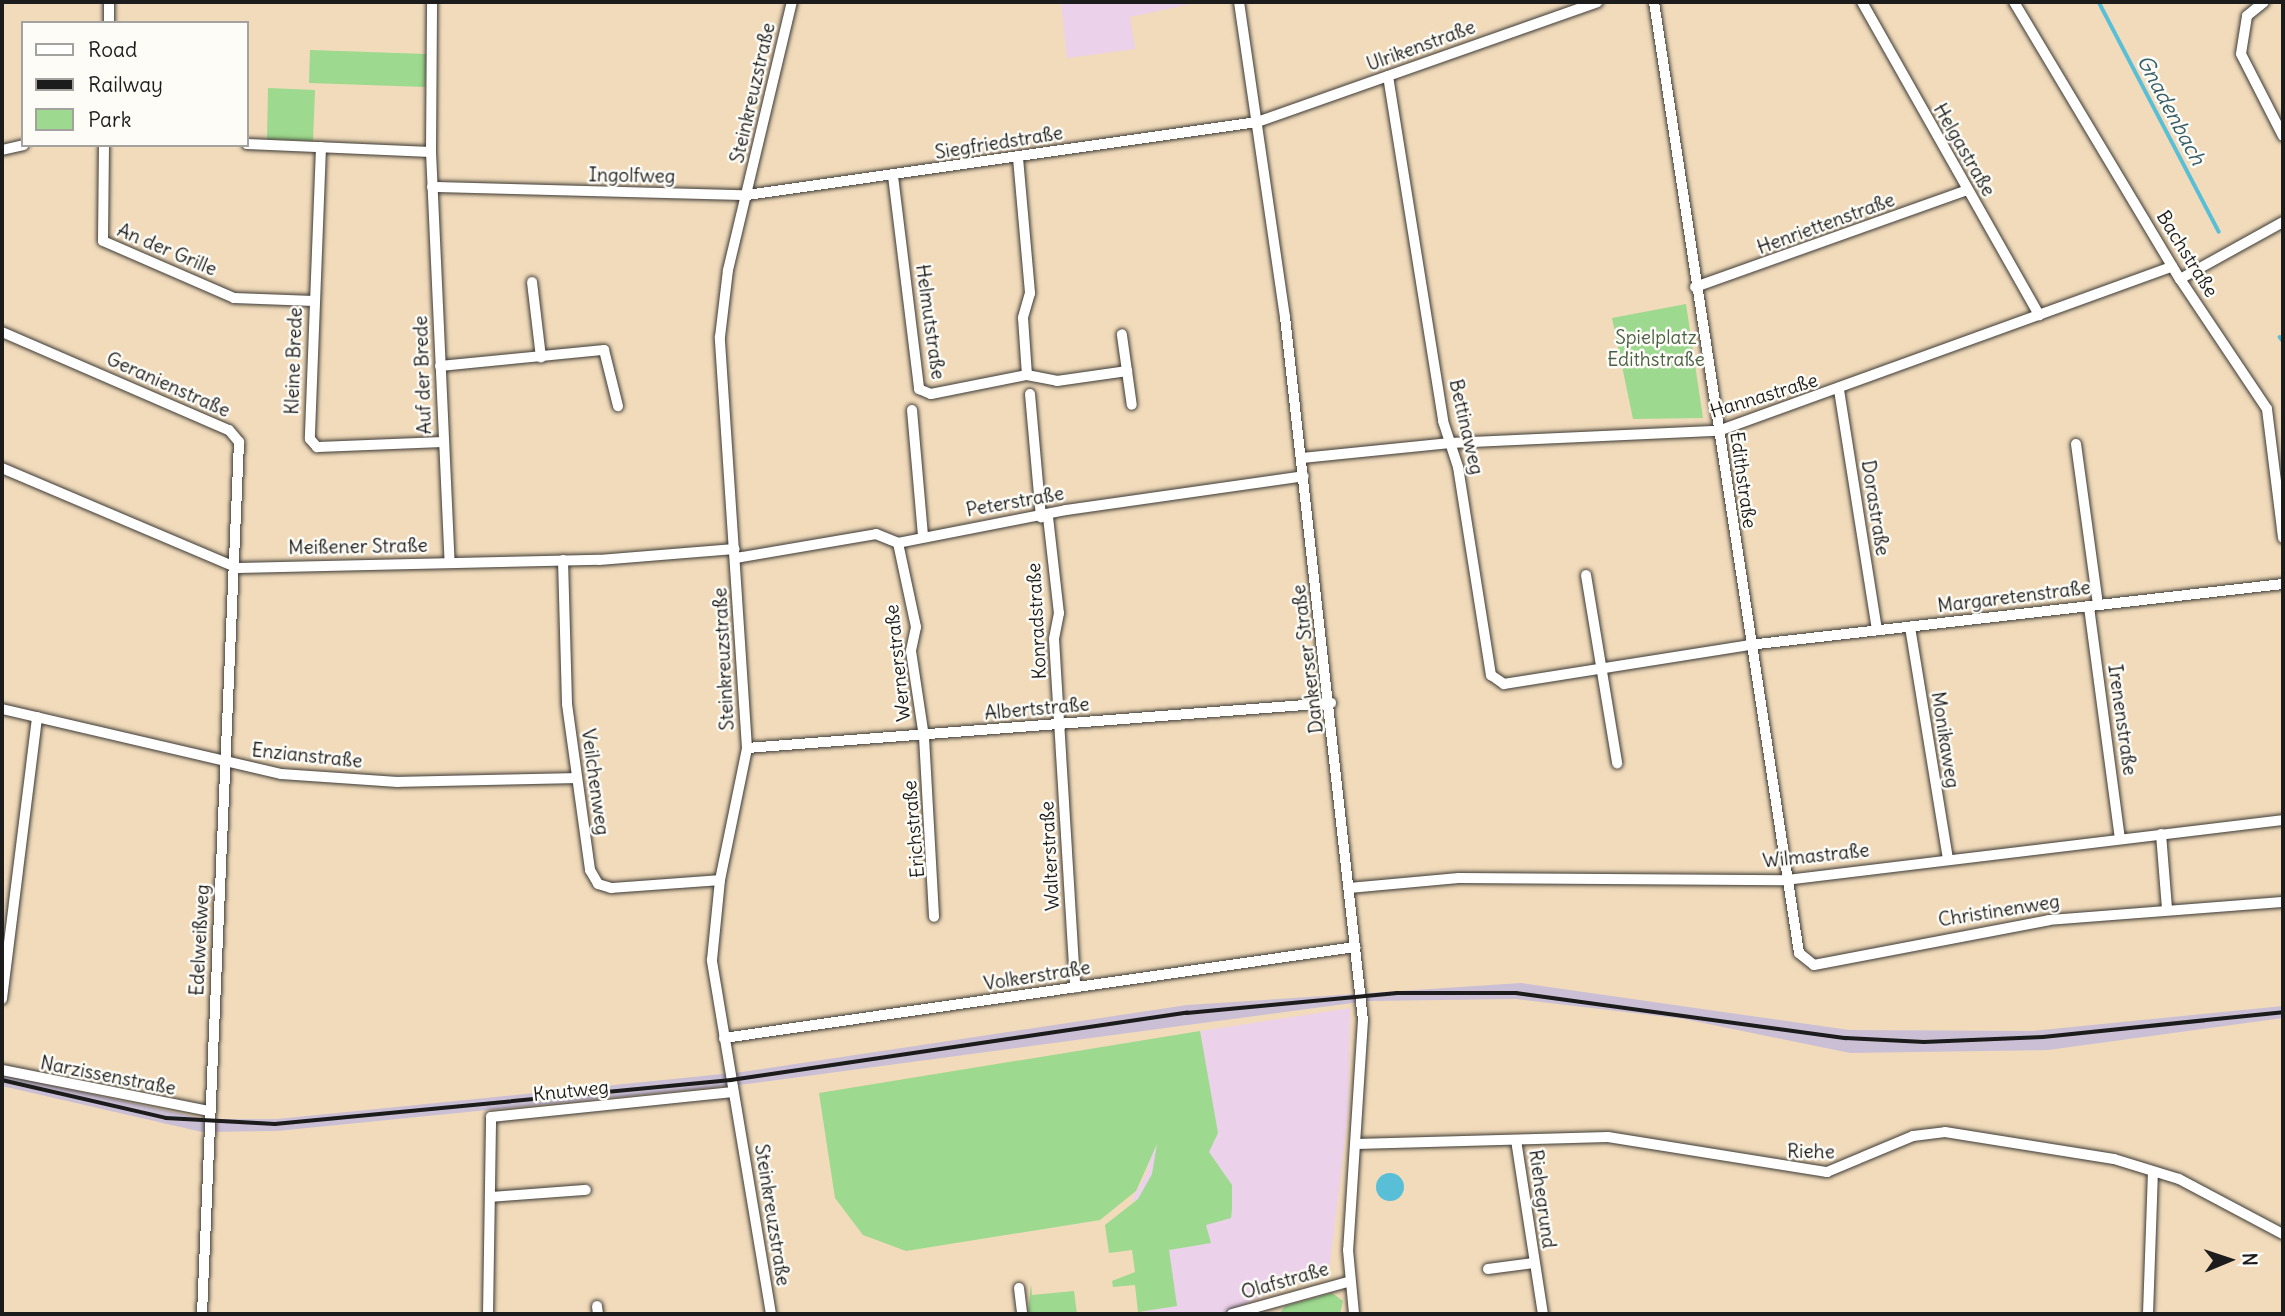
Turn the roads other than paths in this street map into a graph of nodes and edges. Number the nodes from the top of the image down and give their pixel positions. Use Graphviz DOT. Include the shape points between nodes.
graph roads {
  1 [pos="109,2"];
  2 [pos="432,2"];
  3 [pos="792,2"];
  4 [pos="1239,2"];
  5 [pos="1597,2"];
  6 [pos="1654,2"];
  7 [pos="1862,2"];
  8 [pos="2014,2"];
  9 [pos="2263,2"];
  10 [pos="109,21"];
  11 [pos="1388,76"];
  12 [pos="1257,122"];
  13 [pos="2283,136"];
  14 [pos="248,144"];
  15 [pos="21,145"];
  16 [pos="104,147"];
  17 [pos="321,147"];
  18 [pos="2,150"];
  19 [pos="431,152"];
  20 [pos="1017,158"];
  21 [pos="893,176"];
  22 [pos="432,187"];
  23 [pos="1967,190"];
  24 [pos="747,195"];
  25 [pos="2283,222"];
  26 [pos="2172,267"];
  27 [pos="2180,279"];
  28 [pos="532,282"];
  29 [pos="1695,288"];
  30 [pos="313,301"];
  31 [pos="2039,315"];
  32 [pos="2,332"];
  33 [pos="1122,334"];
  34 [pos="541,357"];
  35 [pos="440,366"];
  36 [pos="1127,371"];
  37 [pos="1027,375"];
  38 [pos="1839,390"];
  39 [pos="1030,394"];
  40 [pos="1132,405"];
  41 [pos="618,406"];
  42 [pos="912,410"];
  43 [pos="2278,429"];
  44 [pos="1718,431"];
  45 [pos="444,442"];
  46 [pos="1450,443"];
  47 [pos="2077,444"];
  48 [pos="1302,458"];
  49 [pos="2,468"];
  50 [pos="1304,476"];
  51 [pos="1044,518"];
  52 [pos="923,535"];
  53 [pos="2283,538"];
  54 [pos="898,543"];
  55 [pos="735,554"];
  56 [pos="563,560"];
  57 [pos="450,563"];
  58 [pos="238,568"];
  59 [pos="1586,575"];
  60 [pos="2283,584"];
  61 [pos="2093,606"];
  62 [pos="1910,627"];
  63 [pos="1877,630"];
  64 [pos="1749,645"];
  65 [pos="1601,671"];
  66 [pos="1331,703"];
  67 [pos="2,709"];
  68 [pos="37,717"];
  69 [pos="1061,724"];
  70 [pos="924,737"];
  71 [pos="747,748"];
  72 [pos="229,763"];
  73 [pos="1617,763"];
  74 [pos="574,778"];
  75 [pos="2283,820"];
  76 [pos="2161,834"];
  77 [pos="2120,838"];
  78 [pos="1948,858"];
  79 [pos="720,880"];
  80 [pos="1786,880"];
  81 [pos="1349,888"];
  82 [pos="2283,902"];
  83 [pos="2167,908"];
  84 [pos="934,917"];
  85 [pos="1355,947"];
  86 [pos="1075,987"];
  87 [pos="2,999"];
  88 [pos="724,1038"];
  89 [pos="2,1070"];
  90 [pos="733,1091"];
  91 [pos="210,1111"];
  92 [pos="1516,1140"];
  93 [pos="1356,1144"];
  94 [pos="2152,1172"];
  95 [pos="586,1190"];
  96 [pos="490,1197"];
  97 [pos="2283,1234"];
  98 [pos="1534,1263"];
  99 [pos="1488,1269"];
  100 [pos="1347,1282"];
  101 [pos="1018,1288"];
  102 [pos="202,1314"];
  103 [pos="488,1314"];
  104 [pos="771,1314"];
  105 [pos="1022,1314"];
  106 [pos="1232,1314"];
  107 [pos="1354,1314"];
  108 [pos="1543,1314"];
  109 [pos="2148,1314"];
  1 -- 10 [label="street"];
  2 -- 19 [label="street, Auf der Brede"];
  3 -- 24 [label="street, Steinkreuzstraße"];
  4 -- 12 [label="street, Dankerser Straße"];
  5 -- 11 [label="street, Ulrikenstraße"];
  6 -- 29 [label="street, Edithstraße"];
  7 -- 23 [label="street, Helgastraße"];
  8 -- 26 [label="street, Bachstraße"];
  9 -- 13 [label="street" via="2247,16 2241,54"];
  11 -- 12 [label="street, Ulrikenstraße"];
  11 -- 46 [label="street, Bettinaweg"];
  12 -- 20 [label="street, Siegfriedstraße"];
  12 -- 48 [label="street, Dankerser Straße"];
  14 -- 17 [label="street"];
  15 -- 18 [label="street"];
  16 -- 30 [label="street, An der Grille" via="103,241 234,298"];
  17 -- 19 [label="street"];
  17 -- 30 [label="street, Kleine Brede"];
  19 -- 22 [label="street, Auf der Brede"];
  20 -- 21 [label="street, Siegfriedstraße"];
  20 -- 37 [label="street" via="1030,293 1023,318"];
  21 -- 24 [label="street, Siegfriedstraße"];
  21 -- 37 [label="street, Helmutstraße" via="919,389 969,389"];
  22 -- 24 [label="street, Ingolfweg"];
  22 -- 35 [label="street, Auf der Brede"];
  23 -- 29 [label="street, Henriettenstraße"];
  23 -- 31 [label="street, Helgastraße"];
  24 -- 55 [label="street, Steinkreuzstraße" via="720,337"];
  25 -- 27 [label="street"];
  26 -- 27 [label="street, Bachstraße"];
  26 -- 31 [label="street, Hannastraße"];
  27 -- 43 [label="street, Bachstraße" via="2256,388"];
  28 -- 34 [label="street"];
  29 -- 44 [label="street, Edithstraße"];
  30 -- 45 [label="street, Kleine Brede" via="313,444"];
  31 -- 38 [label="street, Hannastraße"];
  32 -- 58 [label="street, Geranienstraße" via="237,437"];
  33 -- 36 [label="street"];
  34 -- 35 [label="street"];
  34 -- 41 [label="street" via="604,350"];
  35 -- 45 [label="street, Auf der Brede"];
  36 -- 37 [label="street, Helmutstraße" via="1057,381"];
  36 -- 40 [label="street"];
  38 -- 44 [label="street, Hannastraße"];
  38 -- 63 [label="street, Dorastraße"];
  39 -- 51 [label="street, Konradstraße"];
  42 -- 52 [label="street"];
  43 -- 53 [label="street, Bachstraße"];
  44 -- 46 [label="street, Hannastraße"];
  44 -- 64 [label="street, Edithstraße"];
  45 -- 57 [label="street, Auf der Brede"];
  46 -- 48 [label="street, Hannastraße"];
  46 -- 65 [label="street, Bettinaweg" via="1492,675 1504,684"];
  47 -- 61 [label="street, Irenenstraße"];
  48 -- 50 [label="street, Dankerser Straße"];
  49 -- 58 [label="street, Meißener Straße"];
  50 -- 51 [label="street, Peterstraße"];
  50 -- 66 [label="street, Dankerser Straße"];
  51 -- 52 [label="street, Peterstraße"];
  51 -- 69 [label="street, Konradstraße"];
  52 -- 54 [label="street, Peterstraße"];
  54 -- 55 [label="street, Peterstraße" via="876,534"];
  54 -- 70 [label="street, Wernerstraße" via="916,627 911,651"];
  55 -- 56 [label="street, Meißener Straße"];
  55 -- 71 [label="street, Steinkreuzstraße"];
  56 -- 57 [label="street, Meißener Straße"];
  56 -- 74 [label="street, Veilchenweg"];
  57 -- 58 [label="street, Meißener Straße"];
  58 -- 72 [label="street, Edelweißweg"];
  59 -- 65 [label="street"];
  60 -- 61 [label="street, Margaretenstraße"];
  61 -- 62 [label="street, Margaretenstraße"];
  61 -- 77 [label="street, Irenenstraße"];
  62 -- 63 [label="street, Margaretenstraße"];
  62 -- 78 [label="street, Monikaweg"];
  63 -- 64 [label="street, Margaretenstraße"];
  64 -- 65 [label="street, Bettinaweg"];
  64 -- 80 [label="street, Edithstraße"];
  65 -- 73 [label="street"];
  66 -- 69 [label="street, Albertstraße"];
  66 -- 81 [label="street, Dankerser Straße"];
  67 -- 68 [label="street, Enzianstraße"];
  68 -- 72 [label="street, Enzianstraße"];
  68 -- 87 [label="street" via="18,827"];
  69 -- 70 [label="street, Albertstraße"];
  69 -- 86 [label="street, Walterstraße"];
  70 -- 71 [label="street, Albertstraße"];
  70 -- 84 [label="street, Erichstraße"];
  71 -- 79 [label="street, Steinkreuzstraße"];
  72 -- 74 [label="street, Enzianstraße" via="281,774 398,782"];
  72 -- 91 [label="street, Edelweißweg"];
  74 -- 79 [label="street, Veilchenweg" via="590,870 598,884"];
  75 -- 76 [label="street, Wilmastraße"];
  76 -- 77 [label="street, Wilmastraße"];
  76 -- 83 [label="street"];
  77 -- 78 [label="street, Wilmastraße"];
  78 -- 80 [label="street, Wilmastraße"];
  79 -- 88 [label="street, Steinkreuzstraße" via="712,960"];
  80 -- 81 [label="street, Wilmastraße" via="1459,878"];
  80 -- 83 [label="street, Christinenweg" via="1799,953 1814,965 1962,932"];
  81 -- 85 [label="street, Dankerser Straße"];
  82 -- 83 [label="street, Christinenweg"];
  85 -- 86 [label="street, Volkerstraße"];
  85 -- 93 [label="street, Dankerser Straße" via="1364,1043"];
  86 -- 88 [label="street, Volkerstraße"];
  88 -- 90 [label="street, Steinkreuzstraße"];
  89 -- 91 [label="street, Narzissenstraße"];
  90 -- 96 [label="street, Knutweg" via="491,1117"];
  90 -- 104 [label="street, Steinkreuzstraße"];
  91 -- 102 [label="street, Edelweißweg"];
  92 -- 93 [label="street, Riehe"];
  92 -- 94 [label="street, Riehe" via="1645,1140 1781,1169 1827,1172 1934,1131 2084,1151"];
  92 -- 98 [label="street, Riehegrund"];
  93 -- 100 [label="street, Dankerser Straße"];
  94 -- 97 [label="street, Riehe"];
  94 -- 109 [label="street"];
  95 -- 96 [label="street"];
  96 -- 103 [label="street, Knutweg"];
  98 -- 99 [label="street, Riehegrund"];
  98 -- 108 [label="street, Riehegrund"];
  100 -- 106 [label="street, Olafstraße"];
  100 -- 107 [label="street, Dankerser Straße"];
  101 -- 105 [label="street"];
}
